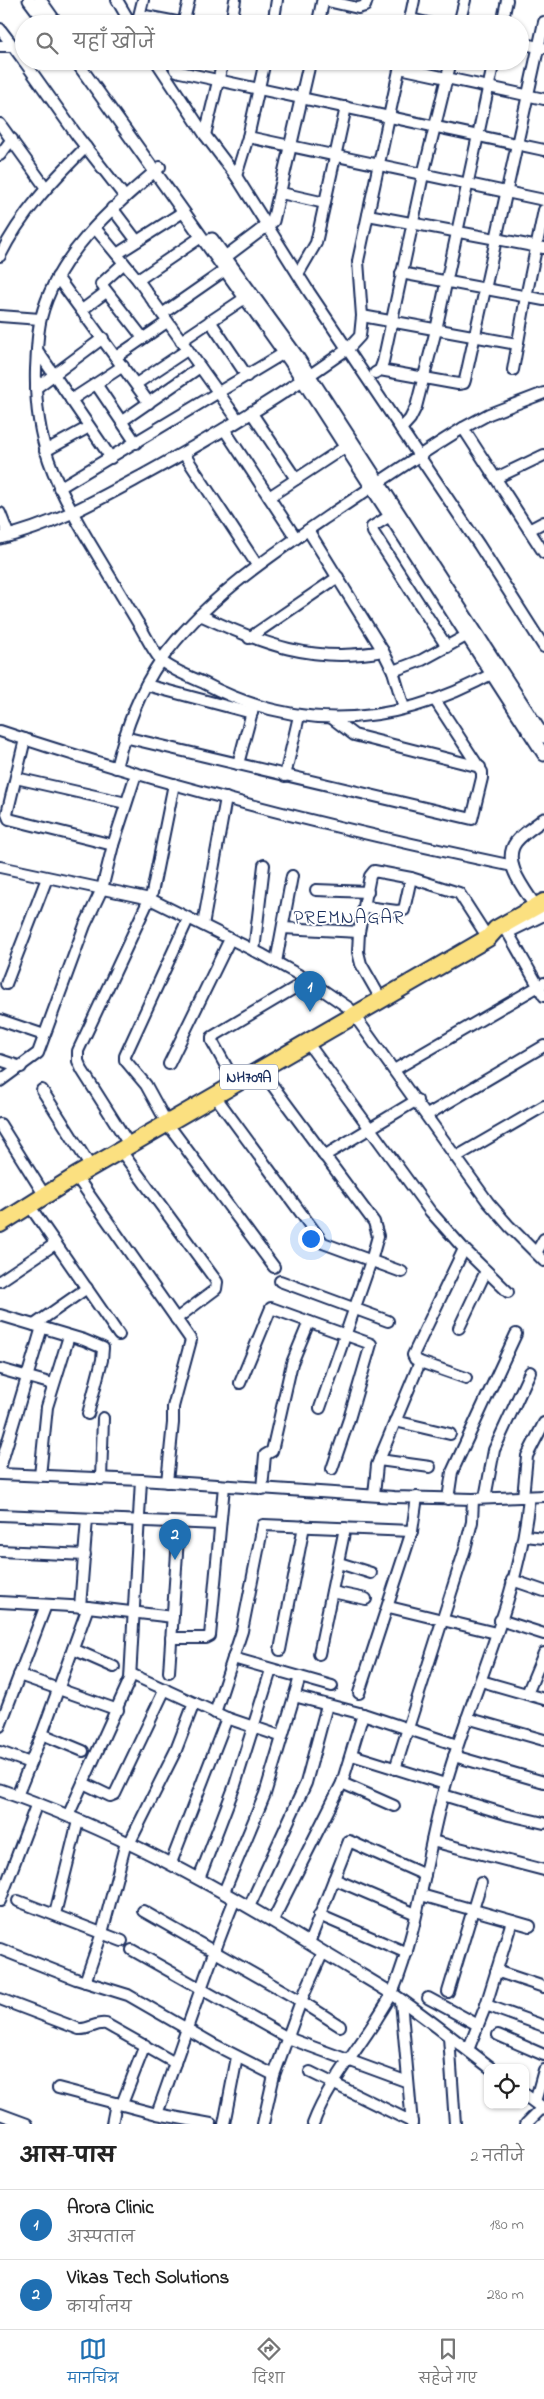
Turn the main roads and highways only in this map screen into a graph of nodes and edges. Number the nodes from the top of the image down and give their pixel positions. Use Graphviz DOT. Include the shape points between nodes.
graph roads {
  1 [pos="541,908"];
  2 [pos="496,931"];
  3 [pos="351,1012"];
  4 [pos="165,1120"];
  5 [pos="123,1144"];
  6 [pos="42,1192"];
  7 [pos="0,1213"];
  8 [pos="0,1224"];
  1 -- 2 [label="highway, NH709A"];
  2 -- 3 [label="highway, NH709A"];
  2 -- 3 [label="highway, NH709A" via="377,992"];
  3 -- 4 [label="highway, NH709A" via="232,1077"];
  3 -- 4 [label="highway, NH709A" via="261,1070"];
  4 -- 5 [label="highway, NH709A"];
  5 -- 6 [label="highway, NH709A" via="76,1176"];
  5 -- 6 [label="highway, NH709A" via="87,1161"];
  6 -- 7 [label="highway, NH709A"];
  6 -- 8 [label="highway, NH709A"];
}
